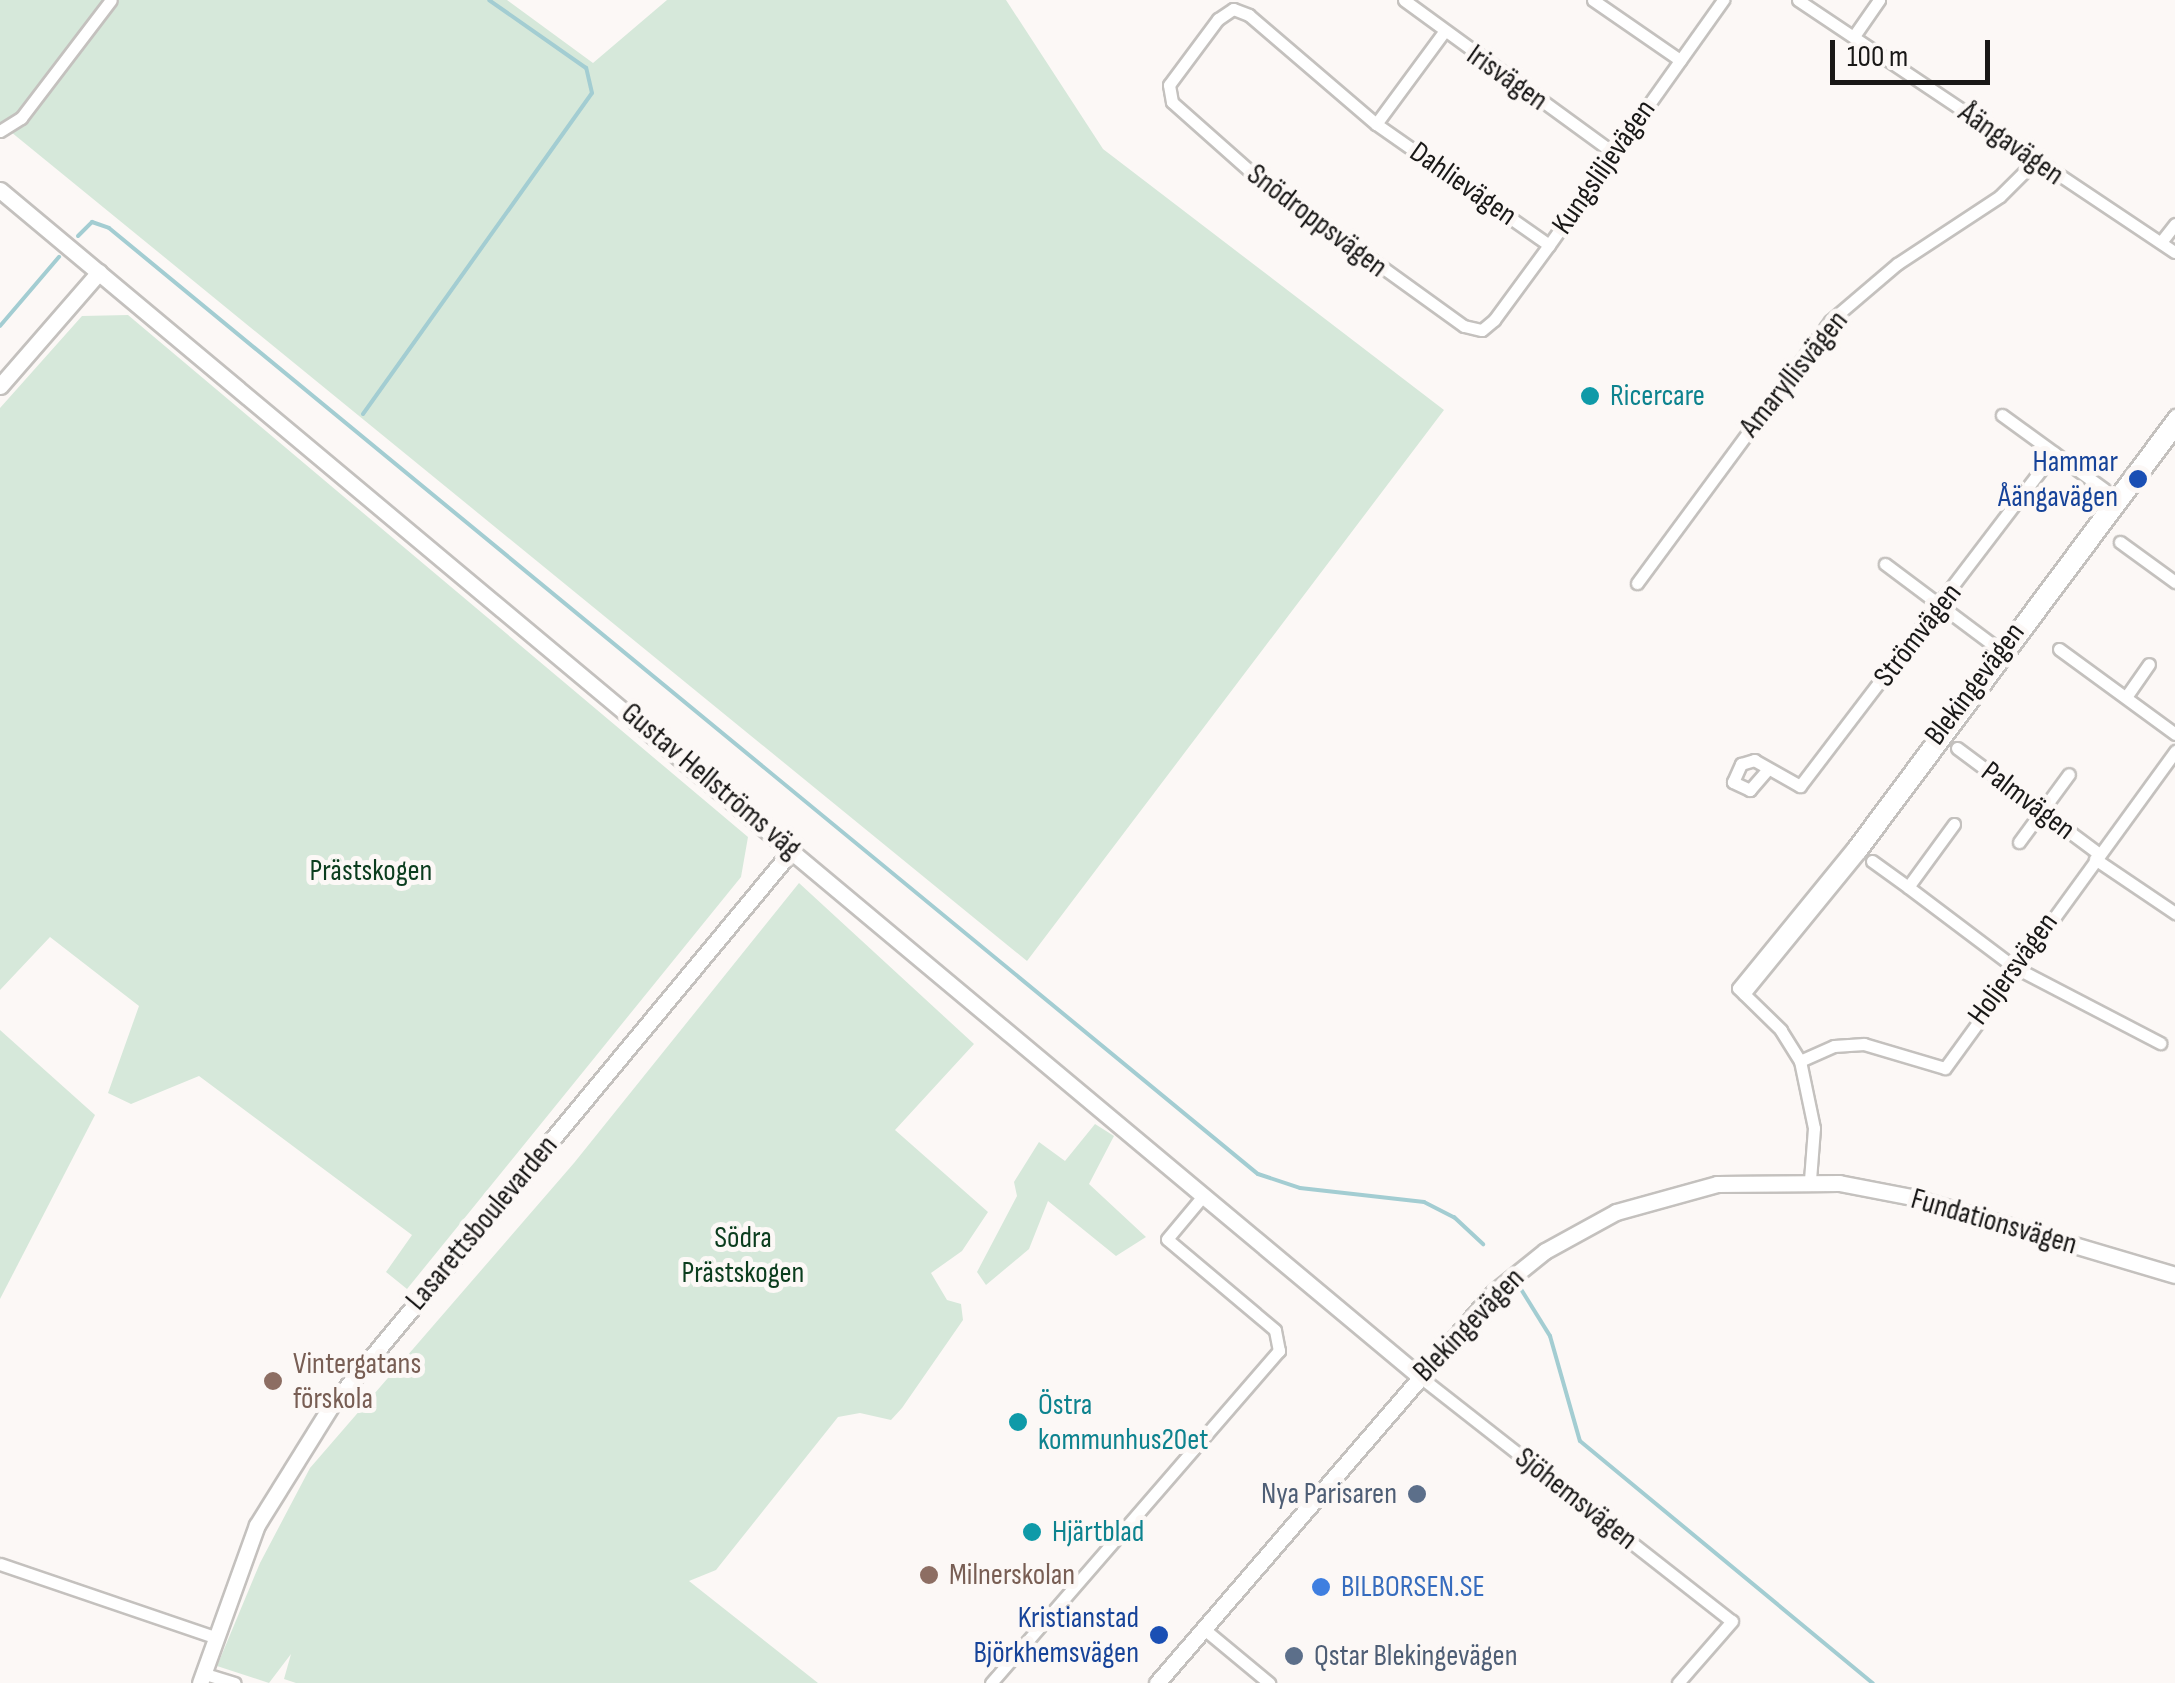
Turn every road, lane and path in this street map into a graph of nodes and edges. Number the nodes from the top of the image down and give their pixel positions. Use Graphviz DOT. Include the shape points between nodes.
graph roads {
  1 [pos="111,0"];
  2 [pos="1404,0"];
  3 [pos="1593,0"];
  4 [pos="1723,0"];
  5 [pos="1798,0"];
  6 [pos="1879,0"];
  7 [pos="1443,33"];
  8 [pos="1854,36"];
  9 [pos="1680,60"];
  10 [pos="1167,92"];
  11 [pos="1376,124"];
  12 [pos="0,131"];
  13 [pos="1614,153"];
  14 [pos="2034,162"];
  15 [pos="0,190"];
  16 [pos="2175,224"];
  17 [pos="2161,242"];
  18 [pos="1549,244"];
  19 [pos="2175,252"];
  20 [pos="99,272"];
  21 [pos="1482,330"];
  22 [pos="0,386"];
  23 [pos="2002,415"];
  24 [pos="2175,415"];
  25 [pos="2175,430"];
  26 [pos="2054,453"];
  27 [pos="2104,489"];
  28 [pos="2120,542"];
  29 [pos="1885,564"];
  30 [pos="2175,582"];
  31 [pos="1637,583"];
  32 [pos="1942,606"];
  33 [pos="2059,649"];
  34 [pos="2004,653"];
  35 [pos="2149,664"];
  36 [pos="2126,697"];
  37 [pos="2175,734"];
  38 [pos="1957,748"];
  39 [pos="2175,751"];
  40 [pos="1768,769"];
  41 [pos="2069,774"];
  42 [pos="2042,810"];
  43 [pos="1954,824"];
  44 [pos="2018,842"];
  45 [pos="793,849"];
  46 [pos="2097,856"];
  47 [pos="1872,860"];
  48 [pos="1908,886"];
  49 [pos="2175,913"];
  50 [pos="2014,968"];
  51 [pos="2160,1043"];
  52 [pos="1800,1061"];
  53 [pos="1810,1180"];
  54 [pos="1203,1196"];
  55 [pos="2175,1276"];
  56 [pos="1419,1376"];
  57 [pos="0,1564"];
  58 [pos="1204,1629"];
  59 [pos="212,1636"];
  60 [pos="201,1678"];
  61 [pos="234,1683"];
  62 [pos="990,1683"];
  63 [pos="1158,1683"];
  64 [pos="1269,1683"];
  65 [pos="1678,1683"];
  1 -- 12 [label="street" via="21,118"];
  2 -- 7 [label="street, Irisvägen"];
  3 -- 9 [label="street"];
  4 -- 9 [label="street, Kungsliljevägen"];
  5 -- 8 [label="street, Åängavägen"];
  6 -- 8 [label="street"];
  7 -- 11 [label="street, Dahlievägen"];
  7 -- 13 [label="street, Irisvägen"];
  8 -- 14 [label="street, Åängavägen"];
  9 -- 13 [label="street, Kungsliljevägen"];
  10 -- 11 [label="street, Dahlievägen" via="1218,19 1234,9"];
  10 -- 21 [label="street, Snödroppsvägen" via="1304,214 1464,326"];
  11 -- 18 [label="street, Dahlievägen"];
  13 -- 18 [label="street, Kungsliljevägen"];
  14 -- 17 [label="street, Åängavägen"];
  14 -- 31 [label="street, Amaryllisvägen" via="2000,196 1897,264 1830,321"];
  15 -- 20 [label="street, Gustav Hellströms väg"];
  16 -- 17 [label="street"];
  17 -- 19 [label="street, Åängavägen"];
  18 -- 21 [label="street, Kungsliljevägen"];
  20 -- 22 [label="street"];
  20 -- 45 [label="street, Gustav Hellströms väg"];
  23 -- 26 [label="street"];
  24 -- 34 [label="street, Blekingevägen"];
  25 -- 34 [label="street, Blekingevägen"];
  26 -- 27 [label="street"];
  26 -- 32 [label="street, Strömvägen"];
  28 -- 30 [label="street"];
  29 -- 32 [label="street"];
  32 -- 34 [label="street"];
  32 -- 40 [label="street, Strömvägen" via="1800,786"];
  33 -- 36 [label="street"];
  34 -- 52 [label="street, Blekingevägen" via="1741,991 1781,1030"];
  35 -- 36 [label="street"];
  36 -- 37 [label="street"];
  38 -- 42 [label="street, Palmvägen"];
  39 -- 46 [label="street, Holjersvägen"];
  41 -- 42 [label="street"];
  42 -- 44 [label="street"];
  42 -- 46 [label="street, Palmvägen"];
  43 -- 48 [label="street"];
  45 -- 54 [label="street, Gustav Hellströms väg"];
  45 -- 59 [label="street, Lasarettsboulevarden" via="331,1406 257,1525"];
  46 -- 49 [label="street, Palmvägen"];
  46 -- 50 [label="street, Holjersvägen"];
  47 -- 48 [label="street"];
  48 -- 50 [label="street"];
  50 -- 51 [label="street"];
  50 -- 52 [label="street, Holjersvägen" via="1945,1068 1864,1044 1834,1046"];
  52 -- 53 [label="street, Blekingevägen" via="1814,1128"];
  53 -- 55 [label="street, Fundationsvägen" via="1912,1198"];
  53 -- 56 [label="street, Blekingevägen" via="1689,1190 1592,1223 1516,1272"];
  54 -- 56 [label="street, Gustav Hellströms väg"];
  54 -- 62 [label="street" via="1167,1239 1276,1330 1279,1351"];
  56 -- 58 [label="street, Blekingevägen"];
  56 -- 65 [label="street, Sjöhemsvägen" via="1732,1621"];
  57 -- 59 [label="street"];
  58 -- 63 [label="street, Blekingevägen"];
  58 -- 64 [label="street"];
  59 -- 60 [label="street, Lasarettsboulevarden"];
  60 -- 61 [label="street"];
}
